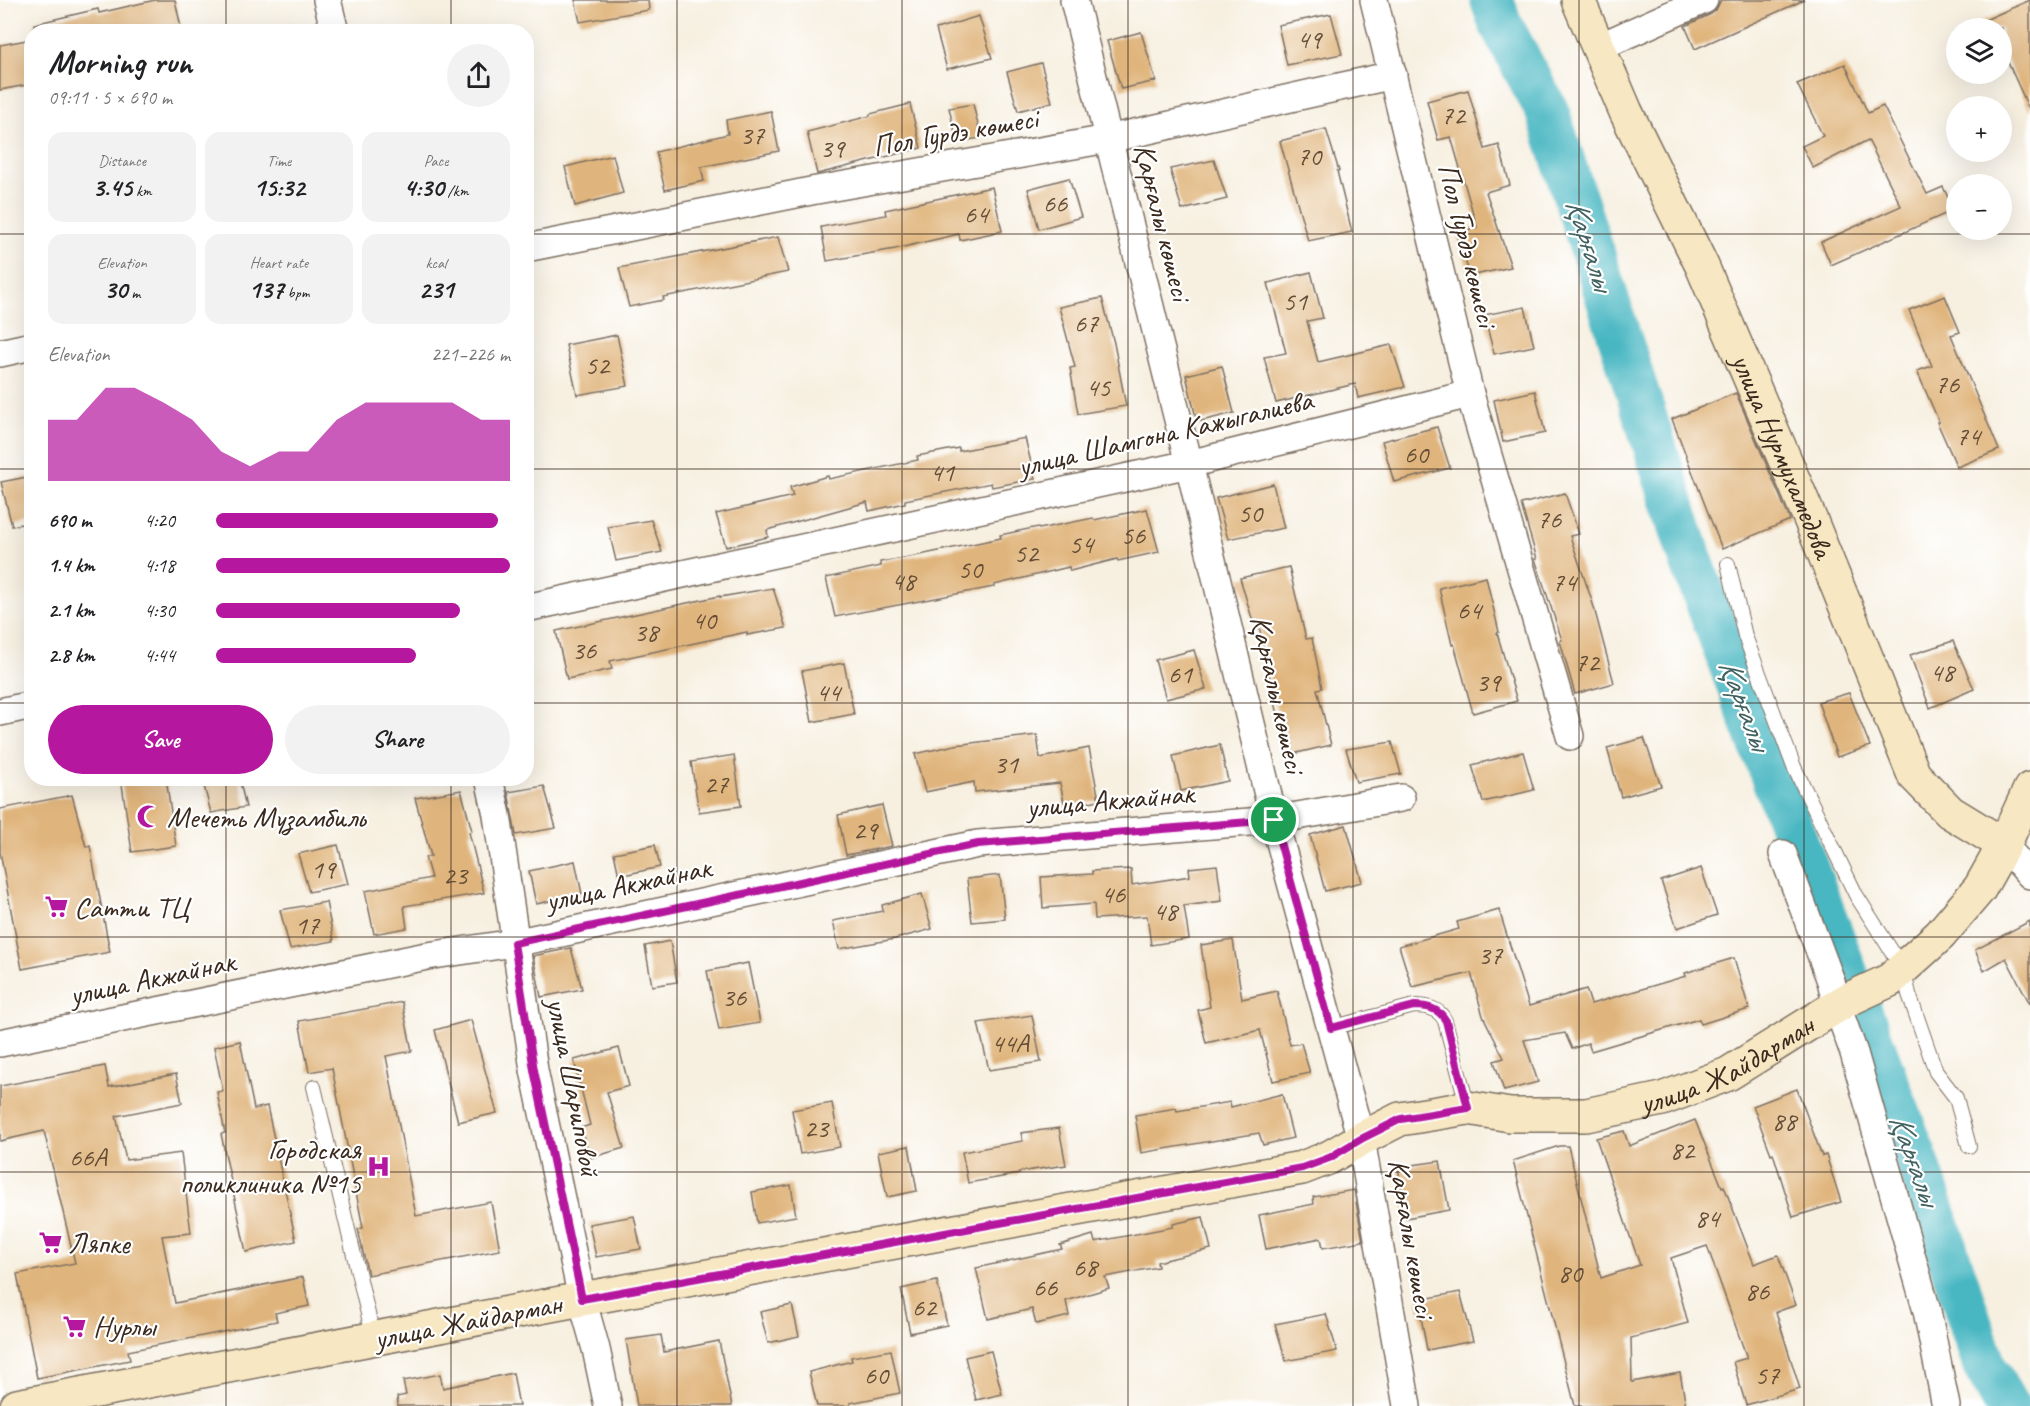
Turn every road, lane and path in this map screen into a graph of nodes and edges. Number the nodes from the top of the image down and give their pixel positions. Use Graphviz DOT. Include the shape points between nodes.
graph roads {
  1 [pos="327,0"];
  2 [pos="1074,0"];
  3 [pos="1374,0"];
  4 [pos="1578,0"];
  5 [pos="1704,0"];
  6 [pos="333,24"];
  7 [pos="1599,47"];
  8 [pos="1393,75"];
  9 [pos="1108,139"];
  10 [pos="534,246"];
  11 [pos="24,348"];
  12 [pos="0,353"];
  13 [pos="1470,394"];
  14 [pos="1189,464"];
  15 [pos="1728,564"];
  16 [pos="534,606"];
  17 [pos="24,707"];
  18 [pos="0,712"];
  19 [pos="1570,736"];
  20 [pos="491,786"];
  21 [pos="2030,789"];
  22 [pos="1401,798"];
  23 [pos="1274,820"];
  24 [pos="2004,845"];
  25 [pos="1783,854"];
  26 [pos="2030,875"];
  27 [pos="514,943"];
  28 [pos="1896,975"];
  29 [pos="1841,1004"];
  30 [pos="1331,1028"];
  31 [pos="0,1043"];
  32 [pos="314,1087"];
  33 [pos="1468,1108"];
  34 [pos="1361,1139"];
  35 [pos="1969,1146"];
  36 [pos="582,1299"];
  37 [pos="374,1339"];
  38 [pos="17,1406"];
  39 [pos="608,1406"];
  40 [pos="1407,1406"];
  41 [pos="1947,1406"];
  1 -- 6 [label="street"];
  2 -- 9 [label="street, Қарғалы көшесі"];
  3 -- 8 [label="street, Пол Гурдэ көшесі"];
  4 -- 7 [label="street, улица Нурмухамедова"];
  5 -- 7 [label="street"];
  7 -- 24 [label="street, улица Нурмухамедова" via="1626,112 1702,266 1914,775 1950,812"];
  8 -- 9 [label="street, Пол Гурдэ көшесі"];
  8 -- 13 [label="street, Пол Гурдэ көшесі"];
  9 -- 10 [label="street, Пол Гурдэ көшесі" via="811,191"];
  9 -- 14 [label="street, Қарғалы көшесі"];
  11 -- 12 [label="street"];
  13 -- 14 [label="street, улица Шамгона Кажыгалиева"];
  13 -- 19 [label="street"];
  14 -- 16 [label="street, улица Шамгона Кажыгалиева"];
  14 -- 23 [label="street, Қарғалы көшесі"];
  15 -- 28 [label="lane" via="1745,636 1794,767"];
  17 -- 18 [label="street"];
  20 -- 27 [label="street, улица Шариповой"];
  21 -- 24 [label="street"];
  22 -- 23 [label="street, улица Акжайнак"];
  23 -- 27 [label="street, улица Акжайнак" via="978,844"];
  23 -- 30 [label="street, Қарғалы көшесі"];
  24 -- 26 [label="street, улица Нурмухамедова"];
  24 -- 28 [label="street" via="1980,888 1940,935"];
  25 -- 29 [label="street"];
  27 -- 31 [label="street, улица Акжайнак" via="427,956"];
  27 -- 36 [label="street, улица Шариповой" via="534,1070"];
  28 -- 29 [label="street, улица Жайдарман"];
  28 -- 35 [label="lane" via="1909,994 1936,1072 1956,1098"];
  29 -- 33 [label="street, улица Жайдарман" via="1728,1074 1662,1099 1586,1115 1510,1115"];
  29 -- 41 [label="street" via="1927,1311"];
  30 -- 33 [label="lane" via="1414,1006 1437,1010 1446,1021"];
  30 -- 34 [label="street, Қарғалы көшесі"];
  32 -- 37 [label="lane"];
  33 -- 34 [label="street, улица Жайдарман" via="1401,1119"];
  34 -- 36 [label="street, улица Жайдарман" via="1302,1168"];
  34 -- 40 [label="street, Қарғалы көшесі"];
  36 -- 37 [label="street, улица Жайдарман"];
  36 -- 39 [label="street, улица Шариповой"];
  37 -- 38 [label="street, улица Жайдарман"];
}
